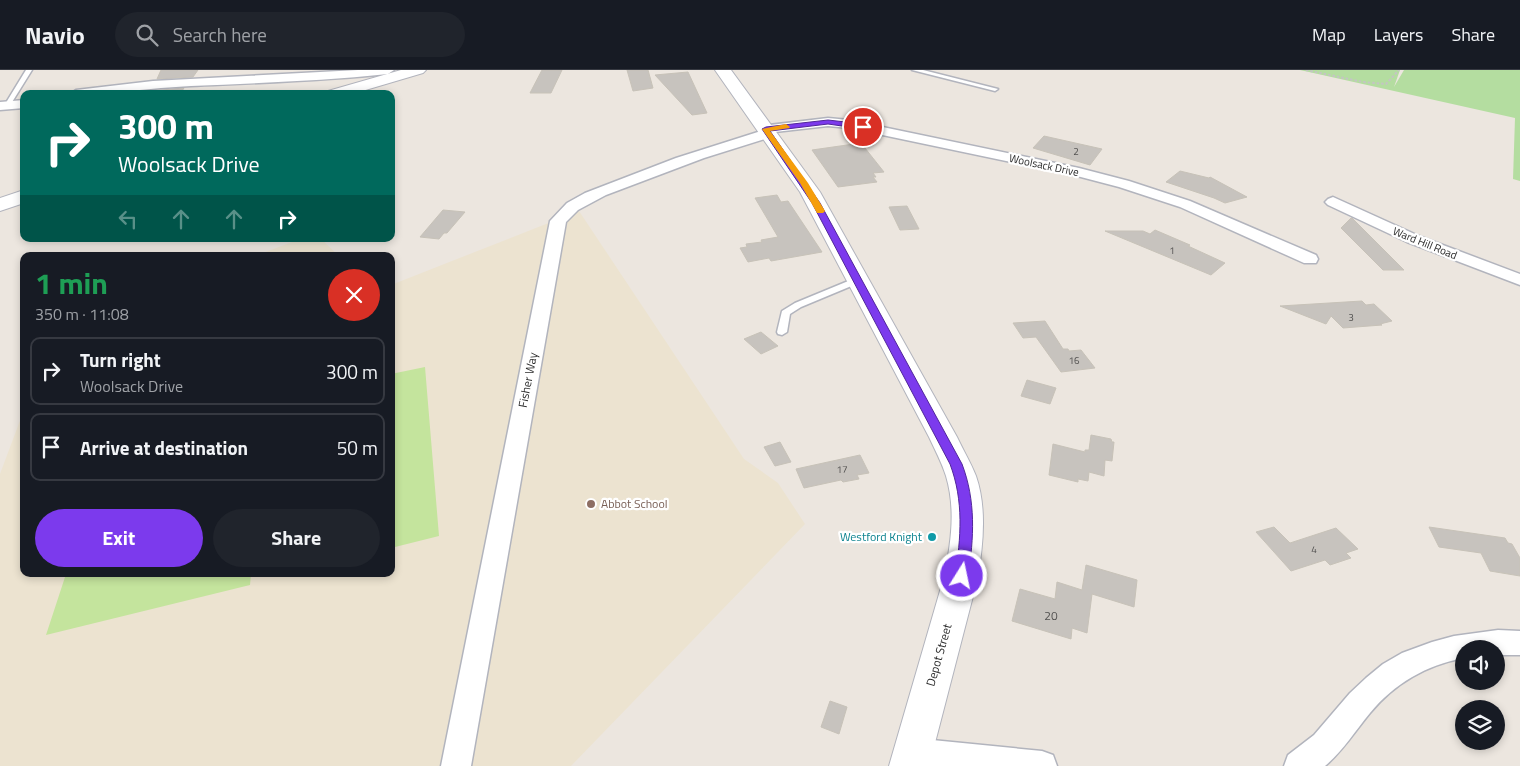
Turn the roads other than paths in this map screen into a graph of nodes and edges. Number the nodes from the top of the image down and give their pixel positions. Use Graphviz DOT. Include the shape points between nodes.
graph roads {
  1 [pos="29,70"];
  2 [pos="388,70"];
  3 [pos="418,70"];
  4 [pos="723,70"];
  5 [pos="915,70"];
  6 [pos="995,89"];
  7 [pos="114,90"];
  8 [pos="348,90"];
  9 [pos="20,104"];
  10 [pos="4,106"];
  11 [pos="767,131"];
  12 [pos="20,198"];
  13 [pos="1333,202"];
  14 [pos="0,205"];
  15 [pos="1310,259"];
  16 [pos="858,280"];
  17 [pos="1520,280"];
  18 [pos="782,332"];
  19 [pos="1520,643"];
  20 [pos="911,759"];
  21 [pos="456,766"];
  22 [pos="1042,766"];
  23 [pos="1299,766"];
  1 -- 10 [label="lane"];
  2 -- 7 [label="street" via="313,79 171,84"];
  3 -- 8 [label="main road"];
  4 -- 11 [label="main road, Depot Street"];
  5 -- 6 [label="lane"];
  9 -- 10 [label="street"];
  11 -- 15 [label="street, Woolsack Drive" via="819,123 844,123 1086,174 1185,204"];
  11 -- 16 [label="main road, Depot Street" via="813,198"];
  11 -- 21 [label="street, Fisher Way" via="600,192 576,203 558,221"];
  12 -- 14 [label="main road"];
  13 -- 17 [label="street, Ward Hill Road" via="1413,239"];
  16 -- 18 [label="lane" via="785,313"];
  16 -- 20 [label="main road, Depot Street" via="956,464 966,504 968,531 962,576"];
  19 -- 23 [label="street" via="1486,641 1466,644 1401,668 1373,690 1329,743"];
  20 -- 22 [label="street"];
}
